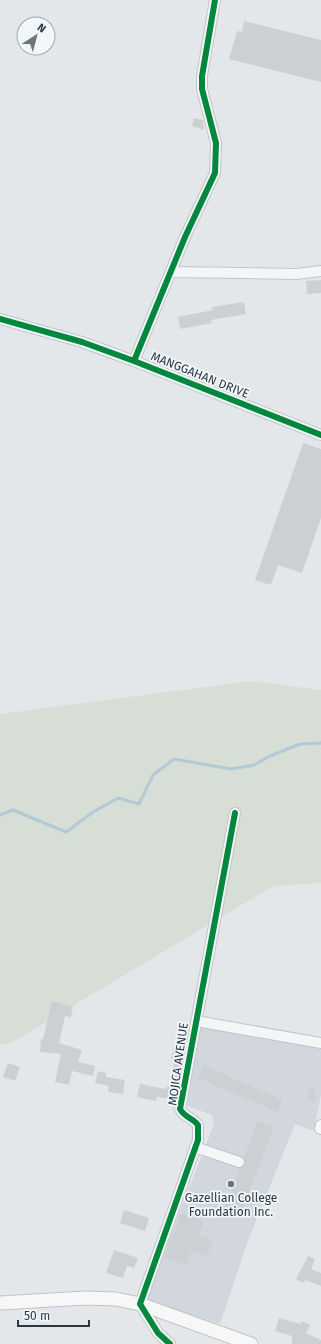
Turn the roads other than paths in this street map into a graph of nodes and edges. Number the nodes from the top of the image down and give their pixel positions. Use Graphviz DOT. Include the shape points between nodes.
graph roads {
  1 [pos="215,0"];
  2 [pos="321,271"];
  3 [pos="172,272"];
  4 [pos="0,319"];
  5 [pos="134,361"];
  6 [pos="321,435"];
  7 [pos="235,813"];
  8 [pos="196,1021"];
  9 [pos="321,1043"];
  10 [pos="196,1147"];
  11 [pos="239,1162"];
  12 [pos="0,1303"];
  13 [pos="140,1304"];
  14 [pos="170,1344"];
  15 [pos="251,1344"];
  1 -- 3 [label="street" via="202,89 216,143 215,174 185,237"];
  2 -- 3 [label="street" via="296,274"];
  3 -- 5 [label="street"];
  4 -- 5 [label="street, MANGGAHAN DRIVE" via="82,342"];
  5 -- 6 [label="street, MANGGAHAN DRIVE"];
  7 -- 8 [label="street, MOJICA AVENUE"];
  8 -- 9 [label="street"];
  8 -- 10 [label="street, MOJICA AVENUE" via="180,1109 198,1125"];
  10 -- 11 [label="street"];
  10 -- 13 [label="street, MOJICA AVENUE"];
  12 -- 13 [label="main road" via="85,1298 116,1299"];
  13 -- 14 [label="street" via="158,1333"];
  13 -- 15 [label="main road"];
}
